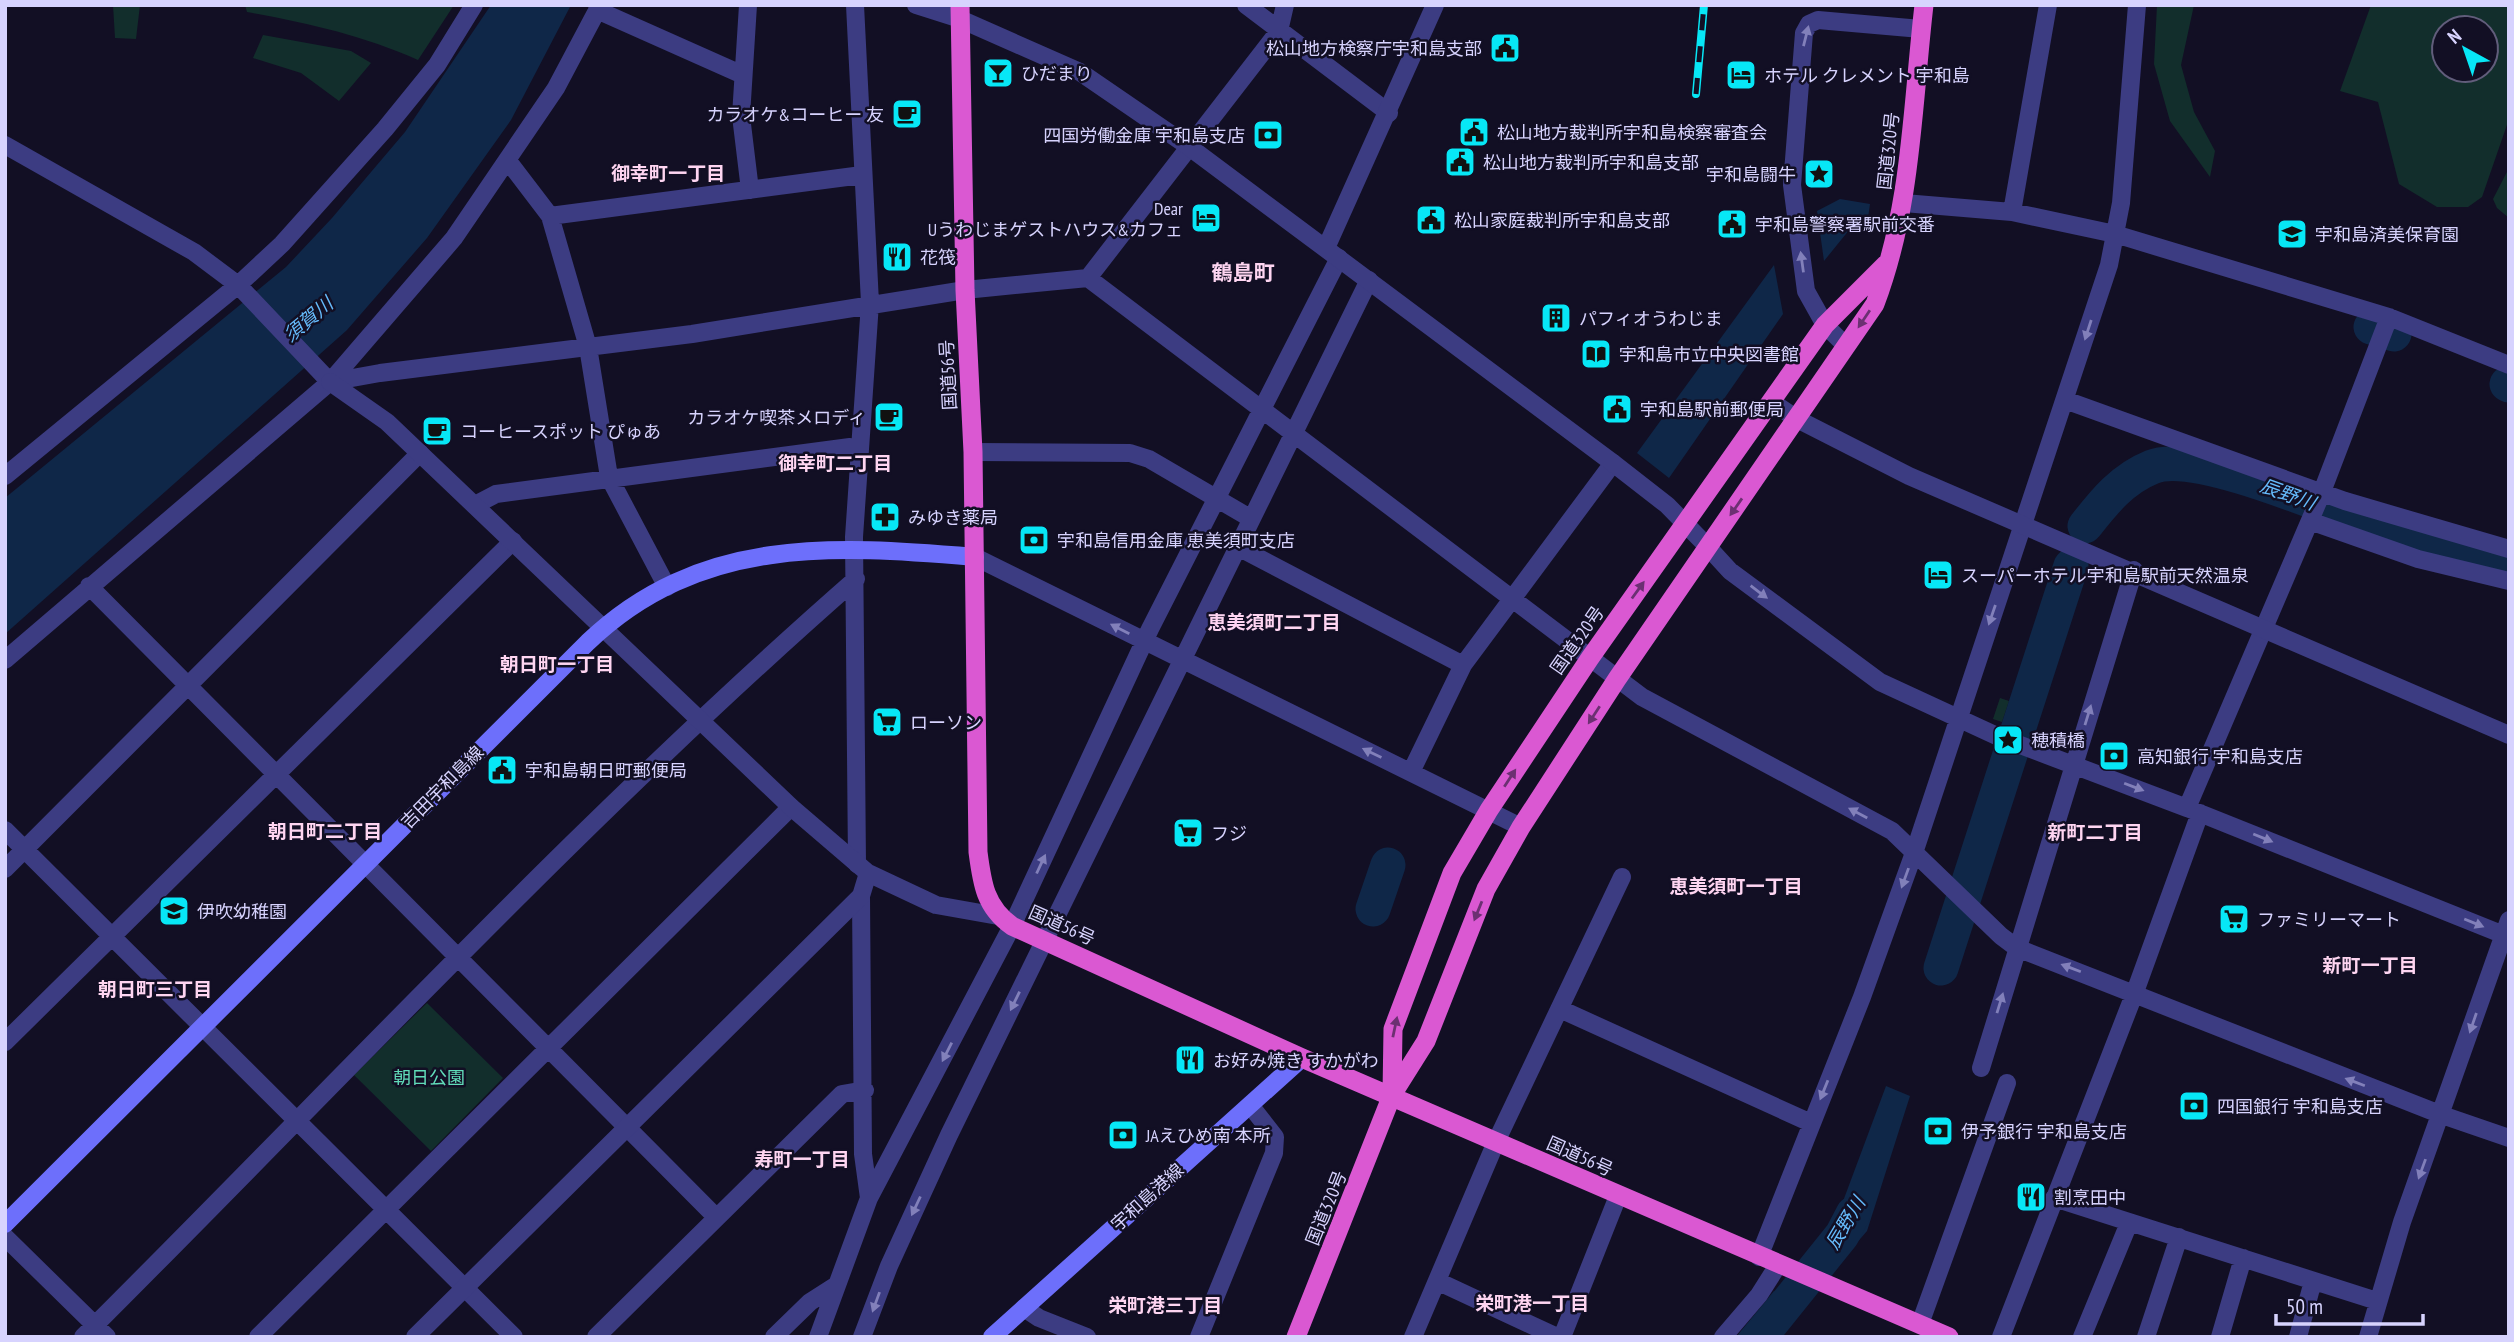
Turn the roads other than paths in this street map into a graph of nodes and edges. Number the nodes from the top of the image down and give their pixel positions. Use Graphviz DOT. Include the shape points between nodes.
graph roads {
  1 [pos="474,5"];
  2 [pos="748,5"];
  3 [pos="855,5"];
  4 [pos="916,5"];
  5 [pos="1246,5"];
  6 [pos="1284,5"];
  7 [pos="1435,5"];
  8 [pos="1924,5"];
  9 [pos="2048,5"];
  10 [pos="2137,5"];
  11 [pos="598,8"];
  12 [pos="960,12"];
  13 [pos="1921,29"];
  14 [pos="1279,31"];
  15 [pos="743,75"];
  16 [pos="1389,113"];
  17 [pos="5,145"];
  18 [pos="1188,146"];
  19 [pos="508,161"];
  20 [pos="862,175"];
  21 [pos="750,190"];
  22 [pos="1904,203"];
  23 [pos="2012,212"];
  24 [pos="550,216"];
  25 [pos="2112,249"];
  26 [pos="1333,253"];
  27 [pos="1892,258"];
  28 [pos="1088,278"];
  29 [pos="1369,280"];
  30 [pos="965,290"];
  31 [pos="243,291"];
  32 [pos="870,303"];
  33 [pos="1825,325"];
  34 [pos="2386,327"];
  35 [pos="588,346"];
  36 [pos="1846,346"];
  37 [pos="2509,365"];
  38 [pos="324,377"];
  39 [pos="2065,400"];
  40 [pos="1772,401"];
  41 [pos="1261,409"];
  42 [pos="1797,419"];
  43 [pos="1293,433"];
  44 [pos="860,449"];
  45 [pos="973,452"];
  46 [pos="420,453"];
  47 [pos="1613,463"];
  48 [pos="5,476"];
  49 [pos="610,477"];
  50 [pos="2321,495"];
  51 [pos="1216,496"];
  52 [pos="475,505"];
  53 [pos="1250,518"];
  54 [pos="2311,519"];
  55 [pos="1685,524"];
  56 [pos="2023,524"];
  57 [pos="513,541"];
  58 [pos="1236,546"];
  59 [pos="1709,547"];
  60 [pos="854,548"];
  61 [pos="2509,550"];
  62 [pos="975,556"];
  63 [pos="2133,570"];
  64 [pos="856,579"];
  65 [pos="2509,581"];
  66 [pos="89,586"];
  67 [pos="667,587"];
  68 [pos="1512,599"];
  69 [pos="603,627"];
  70 [pos="2262,629"];
  71 [pos="1144,642"];
  72 [pos="1590,658"];
  73 [pos="1181,659"];
  74 [pos="5,660"];
  75 [pos="1464,665"];
  76 [pos="1617,679"];
  77 [pos="190,686"];
  78 [pos="1958,716"];
  79 [pos="701,719"];
  80 [pos="2509,735"];
  81 [pos="2073,765"];
  82 [pos="1411,772"];
  83 [pos="276,774"];
  84 [pos="791,807"];
  85 [pos="1489,810"];
  86 [pos="2193,810"];
  87 [pos="1521,827"];
  88 [pos="5,830"];
  89 [pos="25,850"];
  90 [pos="1915,850"];
  91 [pos="365,863"];
  92 [pos="862,868"];
  93 [pos="5,869"];
  94 [pos="1622,877"];
  95 [pos="861,896"];
  96 [pos="1005,921"];
  97 [pos="2507,931"];
  98 [pos="113,936"];
  99 [pos="1045,940"];
  100 [pos="2017,948"];
  101 [pos="457,958"];
  102 [pos="2135,992"];
  103 [pos="1560,1009"];
  104 [pos="203,1027"];
  105 [pos="5,1042"];
  106 [pos="548,1049"];
  107 [pos="1303,1058"];
  108 [pos="1981,1068"];
  109 [pos="2007,1083"];
  110 [pos="865,1090"];
  111 [pos="1392,1095"];
  112 [pos="1250,1105"];
  113 [pos="2442,1115"];
  114 [pos="297,1122"];
  115 [pos="1811,1123"];
  116 [pos="626,1127"];
  117 [pos="2509,1138"];
  118 [pos="1496,1142"];
  119 [pos="1618,1196"];
  120 [pos="869,1198"];
  121 [pos="2054,1198"];
  122 [pos="387,1210"];
  123 [pos="716,1217"];
  124 [pos="2129,1223"];
  125 [pos="5,1224"];
  126 [pos="5,1237"];
  127 [pos="2179,1237"];
  128 [pos="1759,1257"];
  129 [pos="2244,1258"];
  130 [pos="1784,1268"];
  131 [pos="2313,1280"];
  132 [pos="1437,1281"];
  133 [pos="835,1286"];
  134 [pos="464,1287"];
  135 [pos="2377,1301"];
  136 [pos="1024,1308"];
  137 [pos="1920,1324"];
  138 [pos="95,1333"];
  139 [pos="258,1337"];
  140 [pos="415,1337"];
  141 [pos="513,1337"];
  142 [pos="596,1337"];
  143 [pos="774,1337"];
  144 [pos="818,1337"];
  145 [pos="862,1337"];
  146 [pos="992,1337"];
  147 [pos="1087,1337"];
  148 [pos="1199,1337"];
  149 [pos="1296,1337"];
  150 [pos="1413,1337"];
  151 [pos="1560,1337"];
  152 [pos="1723,1337"];
  153 [pos="1949,1337"];
  154 [pos="2001,1337"];
  155 [pos="2082,1337"];
  156 [pos="2146,1337"];
  157 [pos="2220,1337"];
  158 [pos="2298,1337"];
  159 [pos="2368,1337"];
  1 -- 31 [label="street" via="437,65 386,130"];
  2 -- 15 [label="street"];
  3 -- 20 [label="street"];
  4 -- 12 [label="street"];
  5 -- 14 [label="street"];
  6 -- 14 [label="street"];
  7 -- 16 [label="street"];
  8 -- 13 [label="highway, 国道320号"];
  9 -- 23 [label="street"];
  10 -- 25 [label="street" via="2121,203"];
  11 -- 15 [label="street"];
  11 -- 19 [label="street" via="556,88"];
  12 -- 18 [label="street" via="1080,72"];
  12 -- 30 [label="highway, 国道56号"];
  13 -- 22 [label="highway, 国道320号"];
  33 -- 13 [label="street, one-way" via="1806,291 1792,185 1805,28 1818,20"];
  14 -- 16 [label="street"];
  14 -- 18 [label="street"];
  15 -- 21 [label="street" via="741,116"];
  16 -- 26 [label="street"];
  17 -- 31 [label="street" via="194,252"];
  18 -- 26 [label="street"];
  18 -- 28 [label="street"];
  19 -- 24 [label="street"];
  19 -- 38 [label="street" via="454,238"];
  20 -- 21 [label="street"];
  20 -- 32 [label="street"];
  21 -- 24 [label="street"];
  22 -- 23 [label="street"];
  22 -- 27 [label="highway, 国道320号"];
  23 -- 25 [label="street"];
  24 -- 35 [label="street"];
  25 -- 34 [label="street"];
  25 -- 39 [label="street, one-way"];
  26 -- 29 [label="street"];
  26 -- 41 [label="street"];
  27 -- 33 [label="highway, 国道320号"];
  27 -- 36 [label="highway, 国道320号, one-way" via="1875,304"];
  28 -- 30 [label="street"];
  28 -- 41 [label="street"];
  29 -- 43 [label="street"];
  29 -- 47 [label="street"];
  30 -- 32 [label="street"];
  30 -- 45 [label="highway, 国道56号"];
  31 -- 38 [label="street"];
  31 -- 48 [label="street"];
  32 -- 35 [label="street" via="692,334"];
  32 -- 44 [label="street"];
  33 -- 36 [label="street"];
  33 -- 40 [label="highway, 国道320号"];
  34 -- 37 [label="street"];
  34 -- 50 [label="street"];
  35 -- 38 [label="street"];
  35 -- 49 [label="street"];
  36 -- 42 [label="highway, 国道320号"];
  38 -- 46 [label="street" via="369,408"];
  38 -- 66 [label="street"];
  39 -- 50 [label="street"];
  39 -- 56 [label="street"];
  40 -- 42 [label="street"];
  40 -- 55 [label="highway, 国道320号"];
  41 -- 43 [label="street"];
  41 -- 51 [label="street"];
  42 -- 56 [label="street" via="1909,476"];
  42 -- 59 [label="highway, 国道320号, one-way"];
  43 -- 53 [label="street"];
  43 -- 68 [label="street"];
  44 -- 49 [label="street"];
  44 -- 60 [label="street"];
  45 -- 51 [label="street" via="1130,453"];
  45 -- 62 [label="highway, 国道56号"];
  46 -- 52 [label="street"];
  46 -- 77 [label="street"];
  47 -- 55 [label="street"];
  47 -- 68 [label="street"];
  49 -- 52 [label="street" via="496,494"];
  49 -- 67 [label="street"];
  50 -- 54 [label="street"];
  50 -- 61 [label="street"];
  51 -- 53 [label="street"];
  51 -- 71 [label="street"];
  52 -- 57 [label="street"];
  53 -- 58 [label="street"];
  54 -- 65 [label="street" via="2418,558"];
  54 -- 70 [label="street"];
  55 -- 59 [label="street"];
  72 -- 55 [label="highway, 国道320号, one-way"];
  56 -- 63 [label="street"];
  56 -- 78 [label="street, one-way"];
  57 -- 69 [label="street"];
  57 -- 83 [label="street"];
  58 -- 73 [label="street"];
  58 -- 75 [label="street"];
  59 -- 76 [label="highway, 国道320号"];
  59 -- 78 [label="street, one-way" via="1730,571 1880,682"];
  60 -- 62 [label="main road, 吉田宇和島線"];
  60 -- 64 [label="street"];
  60 -- 67 [label="main road, 吉田宇和島線" via="752,556 714,566"];
  71 -- 62 [label="street, one-way"];
  62 -- 96 [label="highway, 国道56号" via="978,852 983,891"];
  63 -- 70 [label="street"];
  81 -- 63 [label="street, one-way"];
  64 -- 79 [label="street"];
  64 -- 92 [label="street"];
  66 -- 74 [label="street"];
  66 -- 77 [label="street"];
  67 -- 69 [label="main road, 吉田宇和島線"];
  68 -- 72 [label="street"];
  68 -- 75 [label="street"];
  69 -- 79 [label="street"];
  69 -- 91 [label="main road, 吉田宇和島線"];
  70 -- 80 [label="street"];
  70 -- 86 [label="street"];
  71 -- 73 [label="street"];
  96 -- 71 [label="street, one-way"];
  72 -- 76 [label="street"];
  85 -- 72 [label="highway, 国道320号, one-way"];
  82 -- 73 [label="street, one-way"];
  73 -- 99 [label="street"];
  75 -- 82 [label="street"];
  76 -- 87 [label="highway, 国道320号, one-way"];
  90 -- 76 [label="street, one-way" via="1892,831 1647,701"];
  77 -- 83 [label="street"];
  77 -- 89 [label="street"];
  78 -- 81 [label="street"];
  78 -- 90 [label="street"];
  79 -- 84 [label="street"];
  79 -- 101 [label="street"];
  81 -- 86 [label="street, one-way"];
  81 -- 100 [label="street"];
  82 -- 85 [label="street"];
  83 -- 91 [label="street"];
  83 -- 98 [label="street"];
  84 -- 92 [label="street"];
  84 -- 106 [label="street"];
  85 -- 87 [label="street"];
  111 -- 85 [label="highway, 国道320号, one-way" via="1396,1017 1452,873"];
  86 -- 97 [label="street, one-way"];
  86 -- 102 [label="street"];
  87 -- 111 [label="highway, 国道320号, one-way" via="1486,889 1426,1041"];
  88 -- 89 [label="street"];
  89 -- 93 [label="street"];
  89 -- 98 [label="street"];
  90 -- 100 [label="street"];
  90 -- 115 [label="street, one-way" via="1863,997"];
  91 -- 101 [label="street"];
  91 -- 104 [label="main road, 吉田宇和島線"];
  92 -- 95 [label="street"];
  92 -- 96 [label="street" via="936,905"];
  94 -- 103 [label="street"];
  95 -- 110 [label="street"];
  95 -- 116 [label="street"];
  96 -- 99 [label="highway, 国道56号"];
  96 -- 120 [label="street, one-way"];
  97 -- 113 [label="street, one-way"];
  98 -- 104 [label="street"];
  98 -- 105 [label="street"];
  99 -- 107 [label="highway, 国道56号"];
  99 -- 145 [label="street, one-way" via="889,1266"];
  102 -- 100 [label="street, one-way"];
  108 -- 100 [label="street, one-way"];
  101 -- 106 [label="street"];
  101 -- 114 [label="street"];
  113 -- 102 [label="street, one-way"];
  102 -- 121 [label="street"];
  103 -- 115 [label="street"];
  103 -- 118 [label="street"];
  104 -- 114 [label="street"];
  104 -- 125 [label="main road, 吉田宇和島線"];
  106 -- 116 [label="street"];
  106 -- 122 [label="street"];
  107 -- 111 [label="highway, 国道56号"];
  107 -- 112 [label="main road, 宇和島港線"];
  109 -- 137 [label="street"];
  110 -- 120 [label="street" via="863,1154"];
  110 -- 123 [label="street" via="842,1094"];
  111 -- 118 [label="highway, 国道56号"];
  111 -- 149 [label="highway, 国道320号"];
  112 -- 136 [label="main road, 宇和島港線"];
  112 -- 148 [label="street" via="1275,1137 1274,1153"];
  113 -- 117 [label="street"];
  113 -- 135 [label="street, one-way"];
  114 -- 122 [label="street"];
  114 -- 138 [label="street"];
  115 -- 128 [label="street"];
  116 -- 123 [label="street"];
  116 -- 134 [label="street"];
  118 -- 119 [label="highway, 国道56号"];
  118 -- 132 [label="street"];
  119 -- 128 [label="highway, 国道56号"];
  119 -- 151 [label="street"];
  120 -- 133 [label="street"];
  121 -- 124 [label="street"];
  121 -- 154 [label="street"];
  122 -- 134 [label="street"];
  122 -- 139 [label="street"];
  123 -- 142 [label="street"];
  124 -- 127 [label="street"];
  124 -- 155 [label="street"];
  126 -- 138 [label="street"];
  127 -- 129 [label="street"];
  127 -- 156 [label="street"];
  128 -- 130 [label="highway, 国道56号"];
  129 -- 131 [label="street"];
  129 -- 157 [label="street"];
  130 -- 137 [label="highway, 国道56号"];
  130 -- 152 [label="street"];
  131 -- 135 [label="street"];
  131 -- 158 [label="street"];
  132 -- 150 [label="street"];
  132 -- 151 [label="street"];
  133 -- 143 [label="street" via="810,1302"];
  133 -- 144 [label="street"];
  134 -- 140 [label="street"];
  134 -- 141 [label="street"];
  135 -- 159 [label="street"];
  136 -- 146 [label="main road, 宇和島港線"];
  136 -- 147 [label="street"];
  137 -- 153 [label="highway, 国道56号"];
}
